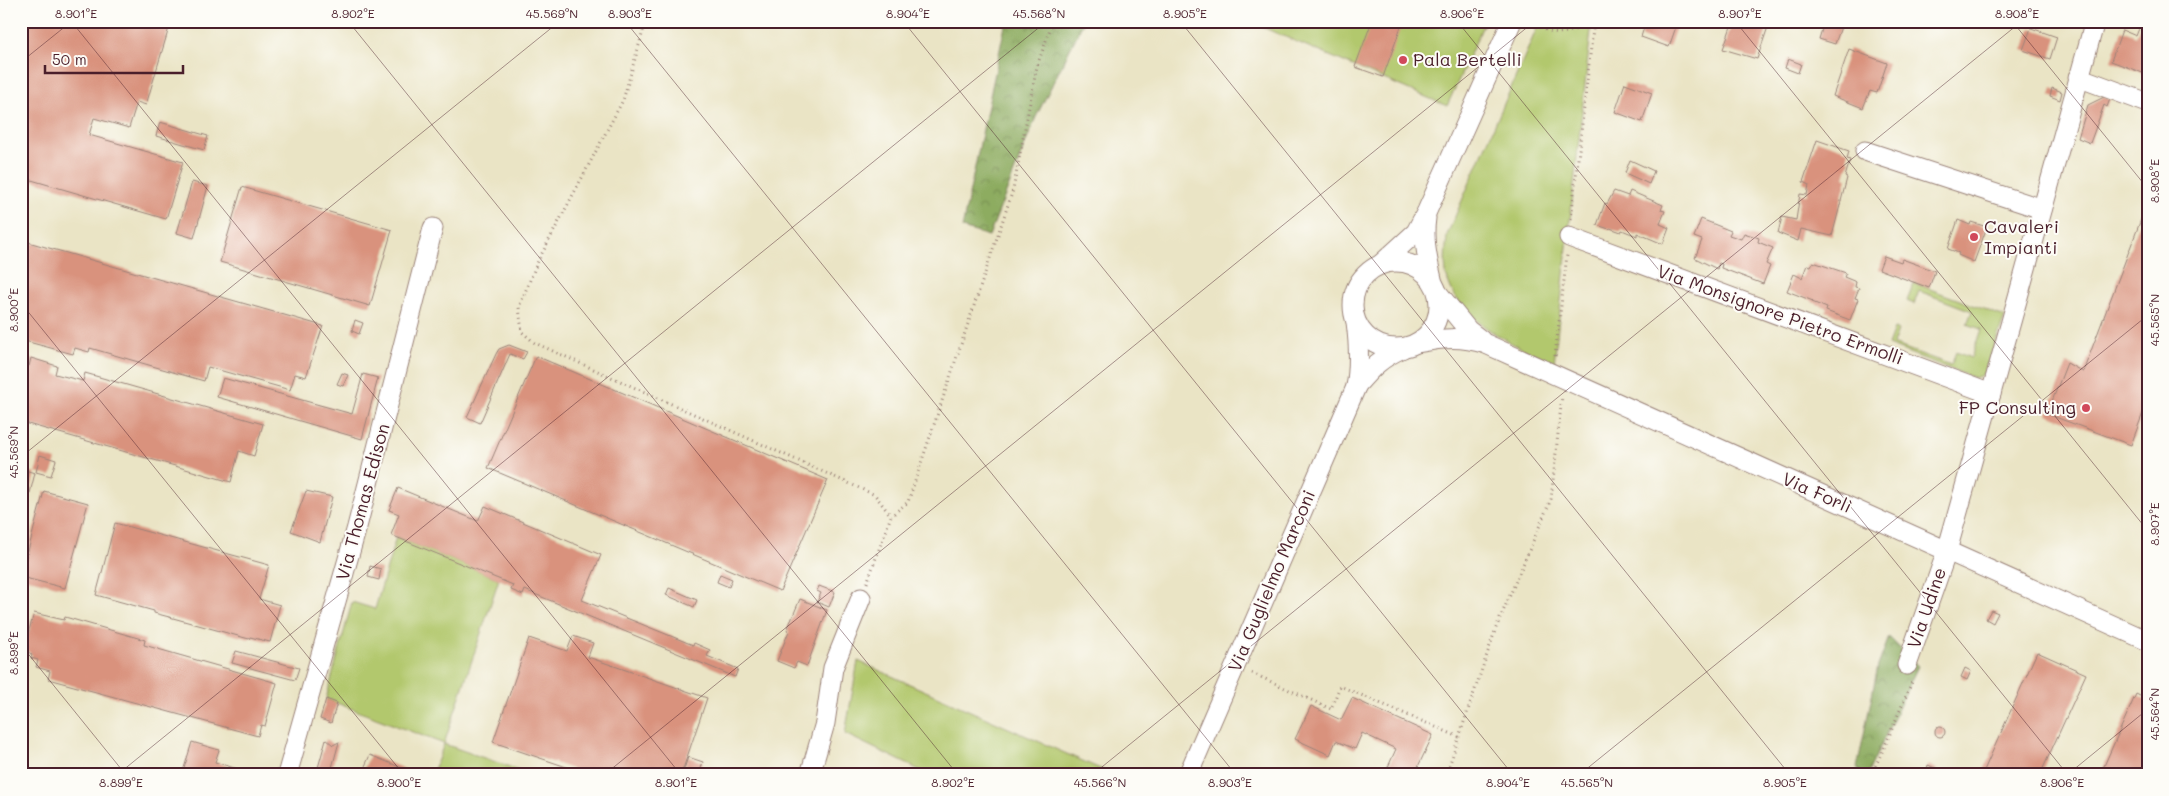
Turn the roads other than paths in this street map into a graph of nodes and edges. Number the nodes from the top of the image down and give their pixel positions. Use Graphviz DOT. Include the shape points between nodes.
graph roads {
  1 [pos="1512,21"];
  2 [pos="2095,21"];
  3 [pos="2078,77"];
  4 [pos="2148,103"];
  5 [pos="1865,151"];
  6 [pos="2042,209"];
  7 [pos="1427,211"];
  8 [pos="433,228"];
  9 [pos="1569,237"];
  10 [pos="1381,264"];
  11 [pos="1435,286"];
  12 [pos="1356,322"];
  13 [pos="1486,344"];
  14 [pos="1410,345"];
  15 [pos="1356,387"];
  16 [pos="1991,394"];
  17 [pos="1947,551"];
  18 [pos="861,598"];
  19 [pos="2148,641"];
  20 [pos="1907,665"];
  21 [pos="287,775"];
  22 [pos="810,775"];
  23 [pos="1188,775"];
  1 -- 7 [label="street"];
  2 -- 3 [label="street, Via Udine"];
  3 -- 4 [label="street"];
  3 -- 6 [label="street, Via Udine"];
  5 -- 6 [label="street"];
  6 -- 16 [label="street, Via Udine"];
  7 -- 10 [label="street" via="1416,232"];
  7 -- 11 [label="street" via="1426,254"];
  8 -- 21 [label="street, Via Thomas Edison" via="357,527"];
  9 -- 16 [label="street, Via Monsignore Pietro Ermolli"];
  10 -- 11 [label="street" via="1409,263 1422,269"];
  10 -- 12 [label="street" via="1359,282 1352,309"];
  11 -- 13 [label="street, Via Forlì" via="1468,330"];
  11 -- 14 [label="street" via="1440,307 1436,321 1429,334"];
  12 -- 14 [label="street" via="1375,343 1389,348"];
  12 -- 15 [label="street, Via Guglielmo Marconi" via="1360,348"];
  13 -- 14 [label="street, Via Forlì" via="1464,338 1443,338"];
  13 -- 17 [label="street, Via Forlì"];
  14 -- 15 [label="street, Via Guglielmo Marconi" via="1384,357"];
  15 -- 23 [label="street, Via Guglielmo Marconi"];
  16 -- 17 [label="street, Via Udine"];
  17 -- 19 [label="street, Via Forlì"];
  17 -- 20 [label="street, Via Udine"];
  18 -- 22 [label="street" via="833,668 826,723"];
}
